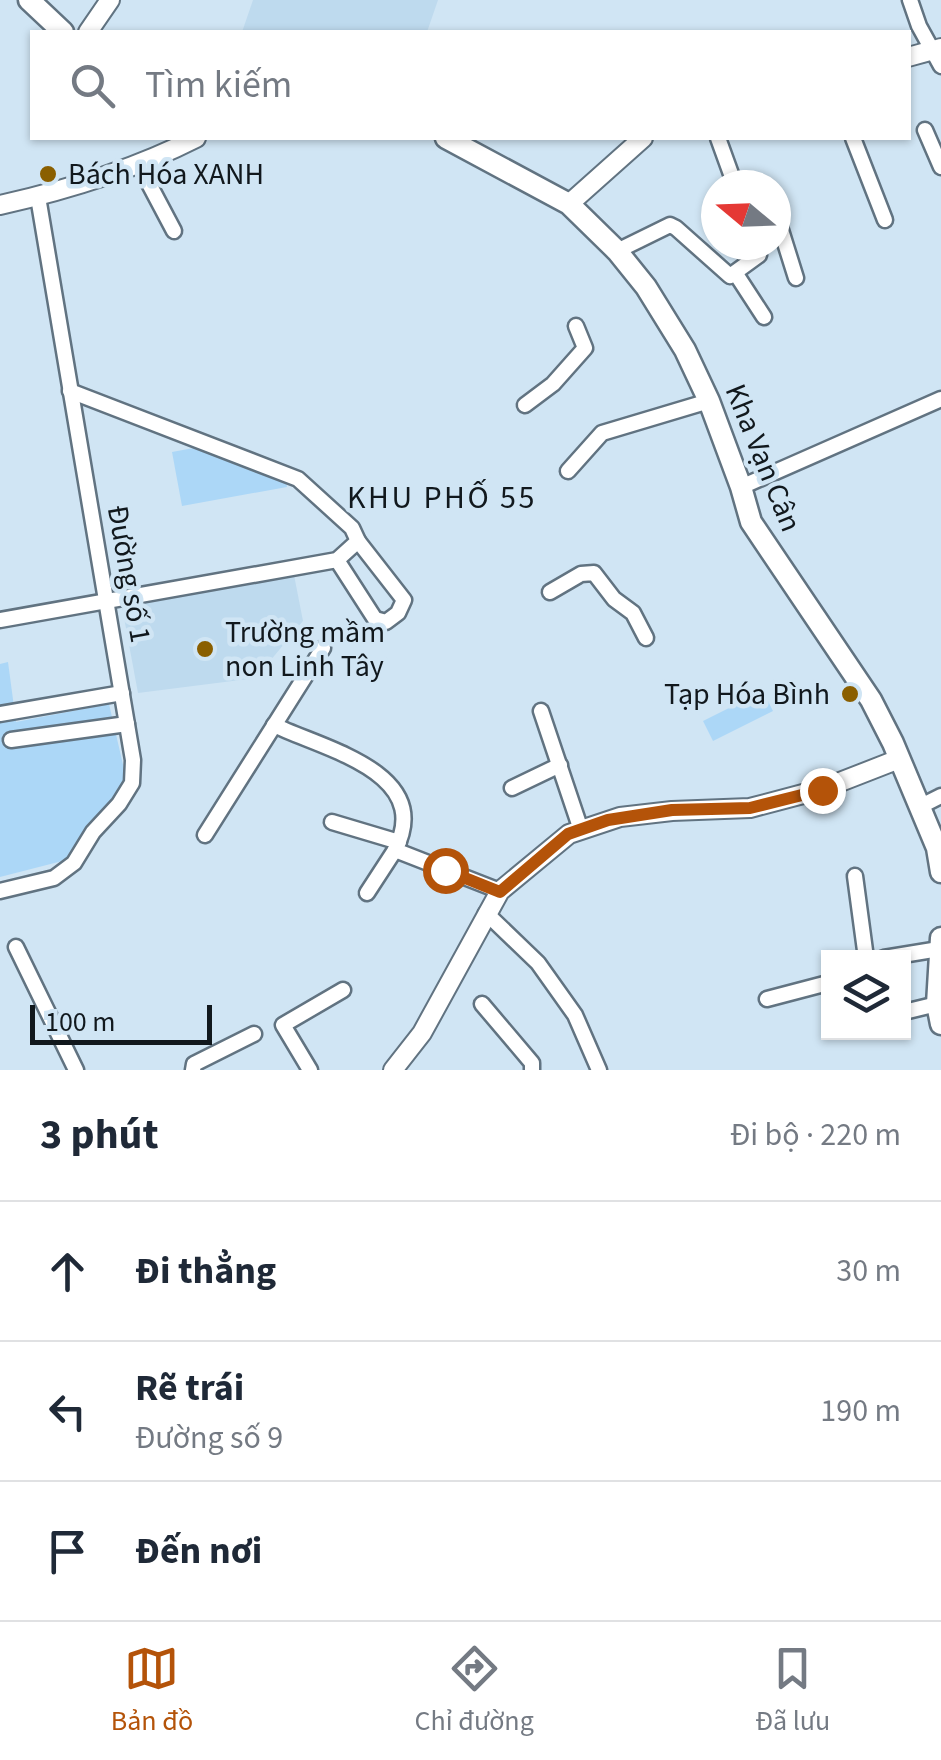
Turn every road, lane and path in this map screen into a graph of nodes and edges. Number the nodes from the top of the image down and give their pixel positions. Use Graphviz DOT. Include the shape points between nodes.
graph roads {
  1 [pos="29,0"];
  2 [pos="110,0"];
  3 [pos="910,0"];
  4 [pos="62,30"];
  5 [pos="89,30"];
  6 [pos="938,55"];
  7 [pos="911,57"];
  8 [pos="925,130"];
  9 [pos="191,140"];
  10 [pos="450,140"];
  11 [pos="640,140"];
  12 [pos="719,140"];
  13 [pos="854,140"];
  14 [pos="138,163"];
  15 [pos="941,168"];
  16 [pos="730,170"];
  17 [pos="38,197"];
  18 [pos="569,204"];
  19 [pos="0,205"];
  20 [pos="885,220"];
  21 [pos="174,231"];
  22 [pos="617,252"];
  23 [pos="753,260"];
  24 [pos="790,260"];
  25 [pos="736,274"];
  26 [pos="796,278"];
  27 [pos="764,318"];
  28 [pos="576,326"];
  29 [pos="70,390"];
  30 [pos="941,399"];
  31 [pos="709,401"];
  32 [pos="526,406"];
  33 [pos="568,471"];
  34 [pos="741,487"];
  35 [pos="358,541"];
  36 [pos="337,560"];
  37 [pos="550,592"];
  38 [pos="106,602"];
  39 [pos="0,620"];
  40 [pos="646,638"];
  41 [pos="323,648"];
  42 [pos="122,692"];
  43 [pos="541,711"];
  44 [pos="0,714"];
  45 [pos="127,724"];
  46 [pos="274,724"];
  47 [pos="11,740"];
  48 [pos="899,759"];
  49 [pos="560,765"];
  50 [pos="512,788"];
  51 [pos="941,796"];
  52 [pos="919,807"];
  53 [pos="332,822"];
  54 [pos="581,830"];
  55 [pos="205,835"];
  56 [pos="397,846"];
  57 [pos="939,847"];
  58 [pos="941,872"];
  59 [pos="855,876"];
  60 [pos="0,891"];
  61 [pos="500,892"];
  62 [pos="367,893"];
  63 [pos="486,913"];
  64 [pos="940,944"];
  65 [pos="16,948"];
  66 [pos="865,950"];
  67 [pos="911,951"];
  68 [pos="821,985"];
  69 [pos="343,990"];
  70 [pos="767,999"];
  71 [pos="482,1004"];
  72 [pos="911,1012"];
  73 [pos="939,1014"];
  74 [pos="254,1034"];
  75 [pos="76,1070"];
  76 [pos="193,1070"];
  77 [pos="310,1070"];
  78 [pos="393,1070"];
  79 [pos="532,1070"];
  80 [pos="599,1070"];
  1 -- 4 [label="main road"];
  2 -- 5 [label="street"];
  3 -- 6 [label="street"];
  6 -- 7 [label="street"];
  8 -- 15 [label="street"];
  9 -- 14 [label="street"];
  10 -- 18 [label="main road, Kha Vạn Cân"];
  11 -- 18 [label="street"];
  12 -- 16 [label="street"];
  13 -- 20 [label="street"];
  14 -- 17 [label="street"];
  14 -- 21 [label="street"];
  17 -- 19 [label="street"];
  17 -- 29 [label="street, Đường số 1"];
  18 -- 22 [label="main road, Kha Vạn Cân"];
  22 -- 25 [label="street" via="670,226 725,273"];
  22 -- 31 [label="main road, Kha Vạn Cân" via="685,350"];
  23 -- 25 [label="street"];
  24 -- 26 [label="street"];
  25 -- 27 [label="street"];
  28 -- 32 [label="street" via="585,348"];
  29 -- 35 [label="street" via="298,479"];
  29 -- 38 [label="street, Đường số 1"];
  30 -- 34 [label="street"];
  31 -- 33 [label="street" via="602,434"];
  31 -- 34 [label="main road, Kha Vạn Cân"];
  34 -- 48 [label="main road, Kha Vạn Cân" via="750,522 871,700"];
  35 -- 36 [label="street"];
  35 -- 36 [label="street" via="404,600 398,614 386,622 375,619"];
  36 -- 38 [label="street"];
  37 -- 40 [label="street" via="594,573"];
  38 -- 39 [label="street"];
  38 -- 42 [label="street, Đường số 1"];
  41 -- 46 [label="street"];
  42 -- 44 [label="street"];
  42 -- 45 [label="street, Đường số 1"];
  43 -- 49 [label="street"];
  45 -- 47 [label="street"];
  45 -- 60 [label="street, Đường số 1" via="132,783 74,863 54,878"];
  46 -- 55 [label="street"];
  46 -- 56 [label="street" via="338,750 382,778 405,814"];
  48 -- 52 [label="main road, Kha Vạn Cân"];
  48 -- 54 [label="street" via="822,790 750,808 672,810"];
  49 -- 50 [label="street"];
  49 -- 54 [label="street"];
  51 -- 52 [label="street"];
  52 -- 57 [label="main road, Kha Vạn Cân"];
  53 -- 56 [label="street"];
  54 -- 61 [label="street"];
  56 -- 61 [label="street"];
  56 -- 62 [label="street"];
  57 -- 58 [label="main road, Kha Vạn Cân"];
  59 -- 66 [label="street"];
  61 -- 63 [label="street"];
  63 -- 78 [label="street" via="422,1034"];
  63 -- 80 [label="street" via="575,1014"];
  64 -- 67 [label="street"];
  64 -- 73 [label="main road"];
  65 -- 75 [label="street"];
  68 -- 70 [label="street"];
  69 -- 77 [label="street" via="283,1025"];
  71 -- 79 [label="street"];
  72 -- 73 [label="street"];
  74 -- 76 [label="street"];
}
